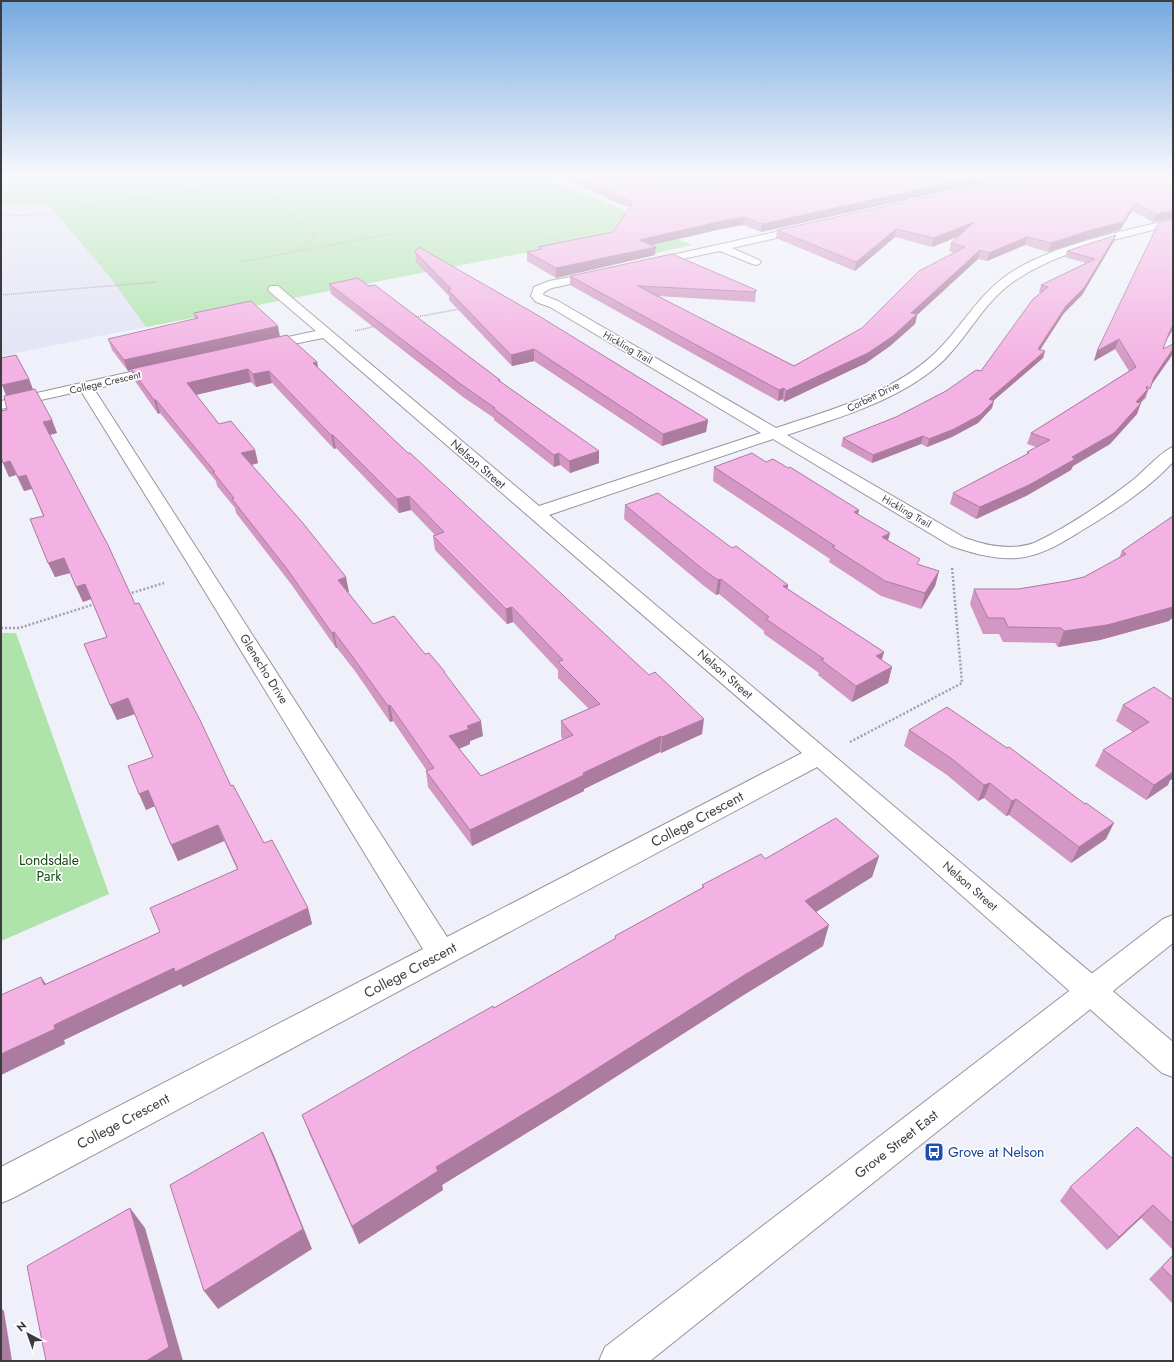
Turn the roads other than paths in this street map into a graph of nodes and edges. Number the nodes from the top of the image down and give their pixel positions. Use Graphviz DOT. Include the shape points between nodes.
graph roads {
  1 [pos="762,238"];
  2 [pos="1117,238"];
  3 [pos="721,247"];
  4 [pos="755,262"];
  5 [pos="637,266"];
  6 [pos="606,273"];
  7 [pos="274,288"];
  8 [pos="326,333"];
  9 [pos="253,349"];
  10 [pos="176,366"];
  11 [pos="85,386"];
  12 [pos="1,405"];
  13 [pos="775,433"];
  14 [pos="1173,452"];
  15 [pos="536,513"];
  16 [pos="819,755"];
  17 [pos="1173,926"];
  18 [pos="441,953"];
  19 [pos="1090,991"];
  20 [pos="1173,1062"];
  21 [pos="1,1186"];
  22 [pos="619,1361"];
  1 -- 3 [label="street"];
  2 -- 13 [label="street, Corbett Drive" via="1035,264 1014,276 986,299 948,348 908,379 867,401"];
  3 -- 4 [label="street"];
  3 -- 5 [label="street"];
  6 -- 13 [label="street, Hickling Trail" via="549,285 538,290 537,296"];
  7 -- 8 [label="street, Nelson Street"];
  8 -- 9 [label="street"];
  8 -- 15 [label="street, Nelson Street"];
  10 -- 11 [label="street, College Crescent"];
  11 -- 12 [label="street, College Crescent"];
  11 -- 18 [label="street, Glenecho Drive"];
  13 -- 14 [label="street, Hickling Trail" via="958,542 980,550 1002,553 1027,551 1048,543 1109,506 1143,480"];
  13 -- 15 [label="street, Corbett Drive"];
  15 -- 16 [label="street, Nelson Street"];
  16 -- 18 [label="street, College Crescent"];
  16 -- 19 [label="street, Nelson Street"];
  17 -- 19 [label="street, Grove Street East"];
  18 -- 21 [label="street, College Crescent"];
  19 -- 20 [label="street, Nelson Street"];
  19 -- 22 [label="street, Grove Street East"];
}
